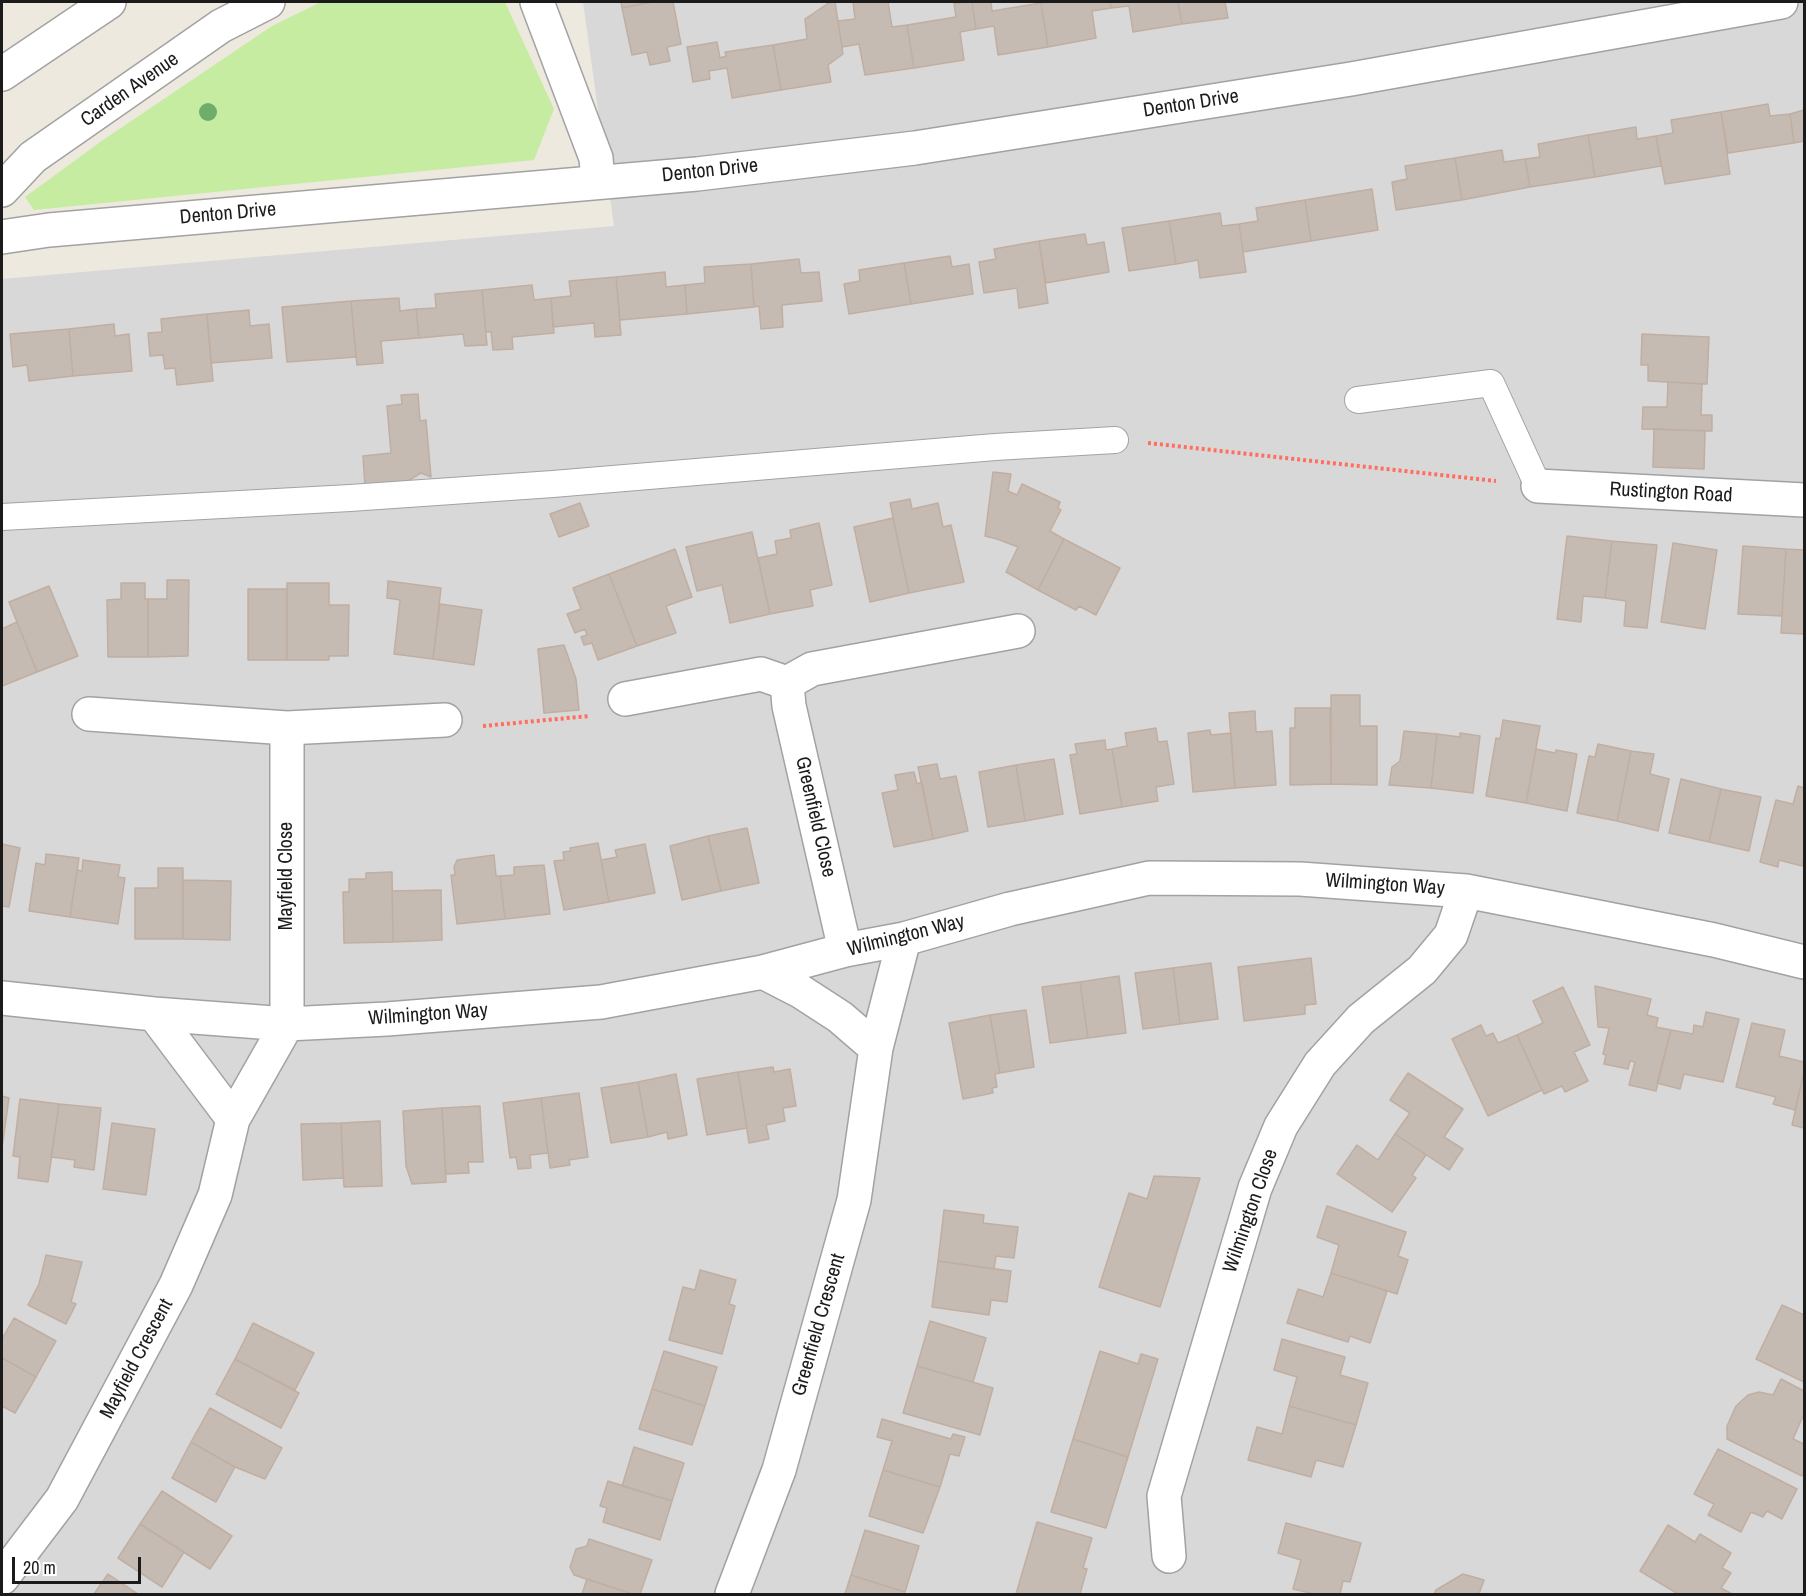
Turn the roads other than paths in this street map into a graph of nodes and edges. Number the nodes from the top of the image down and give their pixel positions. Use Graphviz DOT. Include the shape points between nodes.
graph roads {
  1 [pos="109,2"];
  2 [pos="268,2"];
  3 [pos="537,2"];
  4 [pos="1781,2"];
  5 [pos="2,74"];
  6 [pos="598,182"];
  7 [pos="2,190"];
  8 [pos="2,237"];
  9 [pos="1358,400"];
  10 [pos="1115,440"];
  11 [pos="1538,486"];
  12 [pos="1804,500"];
  13 [pos="2,517"];
  14 [pos="1018,631"];
  15 [pos="787,683"];
  16 [pos="611,707"];
  17 [pos="89,714"];
  18 [pos="445,720"];
  19 [pos="287,728"];
  20 [pos="1466,891"];
  21 [pos="904,939"];
  22 [pos="845,950"];
  23 [pos="1804,962"];
  24 [pos="763,972"];
  25 [pos="2,998"];
  26 [pos="154,1014"];
  27 [pos="287,1024"];
  28 [pos="876,1048"];
  29 [pos="233,1119"];
  30 [pos="1169,1556"];
  31 [pos="2,1578"];
  32 [pos="732,1594"];
  1 -- 5 [label="street"];
  2 -- 7 [label="street, Carden Avenue" via="221,27 33,157"];
  3 -- 6 [label="street" via="596,159"];
  4 -- 6 [label="street, Denton Drive" via="1351,79 927,146"];
  6 -- 8 [label="street, Denton Drive"];
  9 -- 11 [label="lane" via="1491,383"];
  10 -- 13 [label="lane" via="327,500"];
  11 -- 12 [label="street, Rustington Road"];
  14 -- 15 [label="street" via="812,669"];
  15 -- 16 [label="street" via="761,674"];
  15 -- 22 [label="street, Greenfield Close"];
  17 -- 19 [label="street"];
  18 -- 19 [label="street"];
  19 -- 27 [label="street, Mayfield Close"];
  20 -- 21 [label="street, Wilmington Way" via="1300,879 1149,878 1010,909"];
  20 -- 23 [label="street, Wilmington Way" via="1714,940"];
  20 -- 30 [label="street, Wilmington Close" via="1451,934 1422,970 1361,1019 1320,1064 1281,1126 1255,1188 1164,1496"];
  21 -- 22 [label="street, Wilmington Way"];
  21 -- 28 [label="street, Greenfield Crescent"];
  22 -- 24 [label="street, Wilmington Way"];
  24 -- 27 [label="street, Wilmington Way" via="601,1002"];
  24 -- 28 [label="street" via="840,1017"];
  25 -- 26 [label="street, Wilmington Way"];
  26 -- 27 [label="street, Wilmington Way"];
  26 -- 29 [label="street"];
  27 -- 29 [label="street, Mayfield Crescent"];
  28 -- 32 [label="street, Greenfield Crescent" via="854,1200 779,1470"];
  29 -- 31 [label="street, Mayfield Crescent" via="215,1195 176,1285 62,1499"];
}
